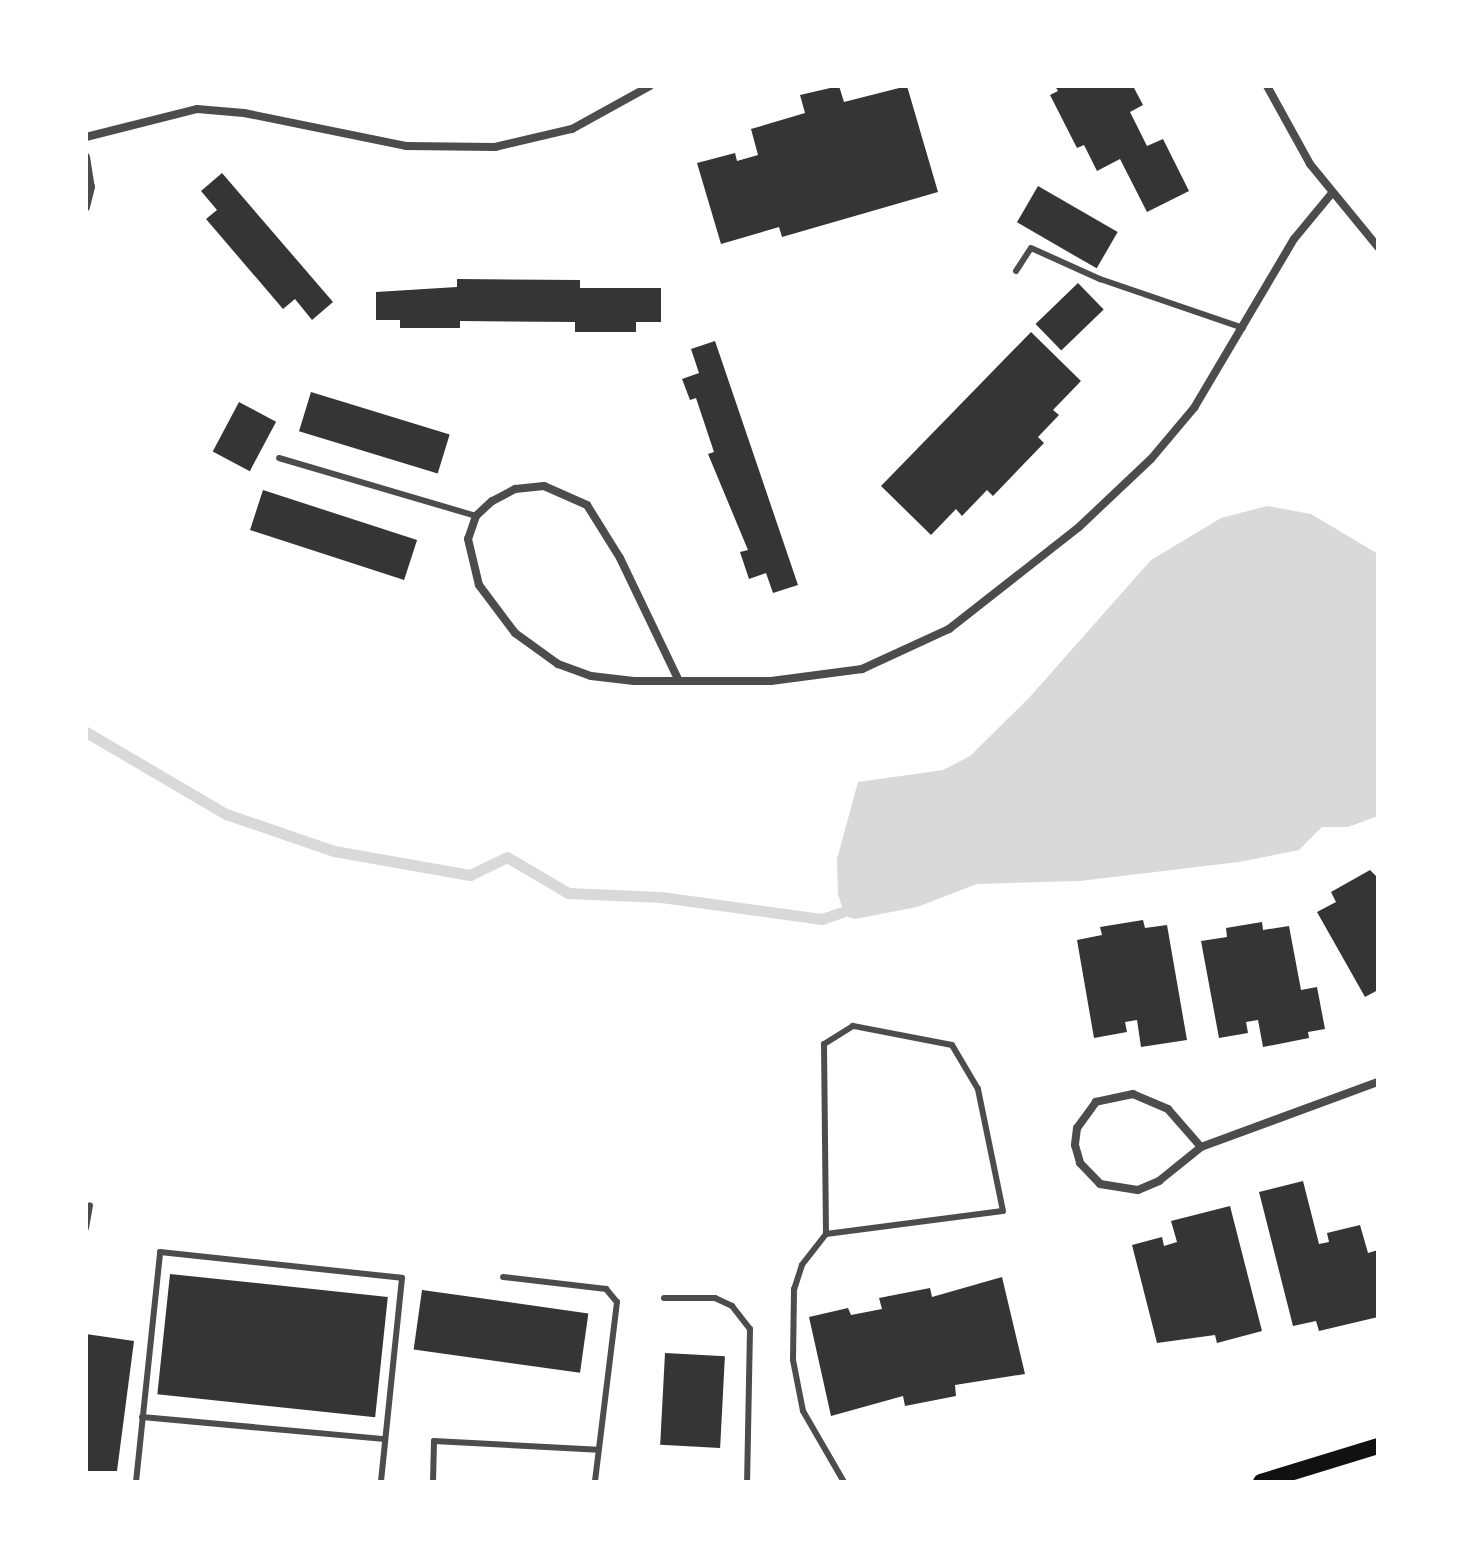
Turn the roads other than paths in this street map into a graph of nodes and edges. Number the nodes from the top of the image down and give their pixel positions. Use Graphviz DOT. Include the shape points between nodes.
graph roads {
  1 [pos="650,86"];
  2 [pos="1267,86"];
  3 [pos="86,137"];
  4 [pos="86,157"];
  5 [pos="1332,193"];
  6 [pos="86,207"];
  7 [pos="1378,247"];
  8 [pos="1016,271"];
  9 [pos="1243,328"];
  10 [pos="279,458"];
  11 [pos="476,516"];
  12 [pos="678,679"];
  13 [pos="1378,1082"];
  14 [pos="1201,1147"];
  15 [pos="90,1205"];
  16 [pos="86,1228"];
  17 [pos="826,1234"];
  18 [pos="503,1277"];
  19 [pos="664,1298"];
  20 [pos="142,1417"];
  21 [pos="385,1439"];
  22 [pos="1378,1446"];
  23 [pos="598,1450"];
  24 [pos="136,1482"];
  25 [pos="381,1482"];
  26 [pos="433,1482"];
  27 [pos="595,1482"];
  28 [pos="747,1482"];
  29 [pos="844,1482"];
  30 [pos="1261,1482"];
  1 -- 3 [label="street" via="572,129 495,147 406,146 244,113 197,109 163,113"];
  2 -- 5 [label="street"];
  4 -- 6 [label="street" via="91,187"];
  5 -- 7 [label="street"];
  5 -- 9 [label="street" via="1294,239"];
  8 -- 9 [label="lane" via="1031,248 1100,279"];
  9 -- 12 [label="street" via="1194,408 1151,459 1079,527 949,629 862,669 771,681"];
  10 -- 11 [label="lane"];
  11 -- 12 [label="street" via="468,539 479,585 534,650 591,676"];
  11 -- 12 [label="street" via="515,489 544,486 587,505 620,558"];
  13 -- 14 [label="street"];
  14 -- 14 [label="street" via="1159,1181 1138,1190 1100,1184 1080,1163 1075,1145 1077,1128 1096,1102 1133,1094 1168,1109"];
  15 -- 16 [label="lane"];
  17 -- 17 [label="lane" via="824,1044 853,1026 952,1045 978,1089 1003,1211"];
  17 -- 29 [label="lane" via="802,1265 794,1289 793,1360 803,1411"];
  18 -- 23 [label="lane" via="606,1289 617,1302"];
  19 -- 28 [label="lane" via="715,1298 732,1306 750,1329"];
  20 -- 21 [label="lane"];
  20 -- 21 [label="lane" via="160,1252 402,1278"];
  20 -- 24 [label="lane"];
  21 -- 25 [label="lane"];
  22 -- 30 [label="main road"];
  23 -- 26 [label="lane" via="434,1441"];
  23 -- 27 [label="lane"];
}
